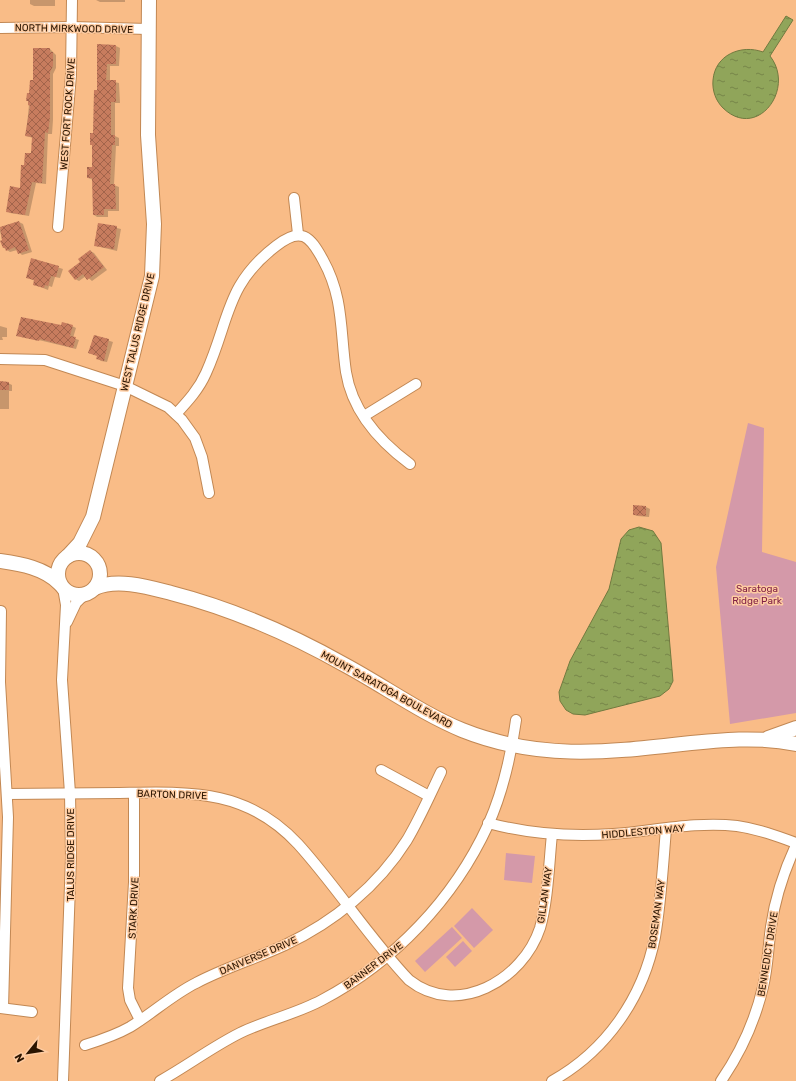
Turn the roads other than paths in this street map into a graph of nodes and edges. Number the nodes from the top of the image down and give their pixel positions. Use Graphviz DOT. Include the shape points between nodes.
graph roads {
  1 [pos="72,0"];
  2 [pos="149,0"];
  3 [pos="72,27"];
  4 [pos="0,28"];
  5 [pos="148,29"];
  6 [pos="294,198"];
  7 [pos="58,227"];
  8 [pos="298,234"];
  9 [pos="0,359"];
  10 [pos="416,384"];
  11 [pos="125,386"];
  12 [pos="176,414"];
  13 [pos="364,416"];
  14 [pos="410,464"];
  15 [pos="209,492"];
  16 [pos="92,517"];
  17 [pos="66,558"];
  18 [pos="0,561"];
  19 [pos="96,563"];
  20 [pos="22,564"];
  21 [pos="136,585"];
  22 [pos="62,586"];
  23 [pos="90,591"];
  24 [pos="2,611"];
  25 [pos="64,629"];
  26 [pos="0,635"];
  27 [pos="516,720"];
  28 [pos="796,728"];
  29 [pos="2,731"];
  30 [pos="765,739"];
  31 [pos="796,744"];
  32 [pos="512,745"];
  33 [pos="381,770"];
  34 [pos="441,772"];
  35 [pos="70,793"];
  36 [pos="134,793"];
  37 [pos="7,794"];
  38 [pos="429,796"];
  39 [pos="488,824"];
  40 [pos="666,829"];
  41 [pos="552,834"];
  42 [pos="4,840"];
  43 [pos="796,844"];
  44 [pos="348,905"];
  45 [pos="2,951"];
  46 [pos="389,956"];
  47 [pos="2,1008"];
  48 [pos="32,1012"];
  49 [pos="140,1020"];
  50 [pos="86,1045"];
  51 [pos="63,1081"];
  52 [pos="160,1081"];
  53 [pos="552,1081"];
  54 [pos="721,1081"];
  1 -- 3 [label="street, WEST FORT ROCK DRIVE"];
  2 -- 5 [label="street, WEST TALUS RIDGE DRIVE"];
  3 -- 4 [label="street, NORTH MIRKWOOD DRIVE"];
  3 -- 5 [label="street, NORTH MIRKWOOD DRIVE"];
  3 -- 7 [label="street, WEST FORT ROCK DRIVE" via="72,75"];
  5 -- 11 [label="street, WEST TALUS RIDGE DRIVE" via="148,115 154,257 148,295"];
  6 -- 8 [label="street"];
  8 -- 12 [label="street" via="289,237 271,250 240,284 202,380"];
  8 -- 13 [label="street" via="306,236 313,243 333,280 340,305 349,384"];
  9 -- 11 [label="street" via="45,360"];
  10 -- 13 [label="street"];
  11 -- 12 [label="street" via="158,401"];
  11 -- 16 [label="street, WEST TALUS RIDGE DRIVE"];
  12 -- 15 [label="street" via="191,432 199,447"];
  13 -- 14 [label="street" via="380,439"];
  16 -- 17 [label="street, WEST TALUS RIDGE DRIVE" via="82,539"];
  16 -- 19 [label="street, WEST TALUS RIDGE DRIVE" via="90,545"];
  17 -- 19 [label="street" via="84,554"];
  17 -- 20 [label="street" via="51,564"];
  17 -- 22 [label="street" via="58,574"];
  18 -- 20 [label="street"];
  19 -- 21 [label="street, MOUNT SARATOGA BOULEVARD" via="108,574"];
  19 -- 23 [label="street" via="99,580"];
  20 -- 22 [label="street" via="46,573"];
  21 -- 23 [label="street, MOUNT SARATOGA BOULEVARD" via="111,584"];
  21 -- 32 [label="street, MOUNT SARATOGA BOULEVARD" via="186,596 258,621 346,665 445,722 479,736"];
  22 -- 23 [label="street" via="71,593"];
  22 -- 25 [label="street, TALUS RIDGE DRIVE" via="66,600"];
  23 -- 25 [label="street, TALUS RIDGE DRIVE" via="72,610"];
  24 -- 26 [label="street"];
  25 -- 35 [label="street, TALUS RIDGE DRIVE" via="62,680"];
  26 -- 29 [label="street"];
  27 -- 32 [label="street, BANNER DRIVE"];
  28 -- 30 [label="street, MOUNT SARATOGA BOULEVARD"];
  29 -- 37 [label="street"];
  30 -- 31 [label="street, MOUNT SARATOGA BOULEVARD"];
  30 -- 32 [label="street, MOUNT SARATOGA BOULEVARD" via="709,741 594,753 551,751"];
  32 -- 39 [label="street, BANNER DRIVE" via="503,782"];
  33 -- 38 [label="street"];
  34 -- 38 [label="street, DANVERSE DRIVE"];
  35 -- 36 [label="street, BARTON DRIVE"];
  35 -- 37 [label="street, BARTON DRIVE"];
  35 -- 51 [label="street, TALUS RIDGE DRIVE" via="70,888"];
  36 -- 44 [label="street, BARTON DRIVE" via="199,793 226,799 252,809 288,834"];
  36 -- 49 [label="street, STARK DRIVE" via="134,882 128,988 130,1000"];
  37 -- 42 [label="street"];
  38 -- 44 [label="street, DANVERSE DRIVE" via="398,853 375,881"];
  39 -- 41 [label="street, HIDDLESTON WAY"];
  39 -- 46 [label="street, BANNER DRIVE" via="470,859 448,892"];
  40 -- 41 [label="street, HIDDLESTON WAY" via="591,835"];
  40 -- 43 [label="street, HIDDLESTON WAY" via="713,825 737,826 764,832"];
  40 -- 53 [label="street, BOSEMAN WAY" via="654,938 638,988 625,1013 604,1040 585,1059"];
  41 -- 46 [label="street, GILLAN WAY" via="540,927 525,956 502,978 470,994 441,994 415,984"];
  42 -- 45 [label="street"];
  43 -- 54 [label="street, BENNEDICT DRIVE" via="774,908 759,1003 748,1035"];
  44 -- 46 [label="street, BARTON DRIVE"];
  44 -- 49 [label="street, DANVERSE DRIVE" via="296,939 194,984"];
  45 -- 47 [label="street"];
  46 -- 52 [label="street, BANNER DRIVE" via="326,998 241,1032"];
  47 -- 48 [label="street"];
  49 -- 50 [label="street, DANVERSE DRIVE" via="112,1036"];
}
